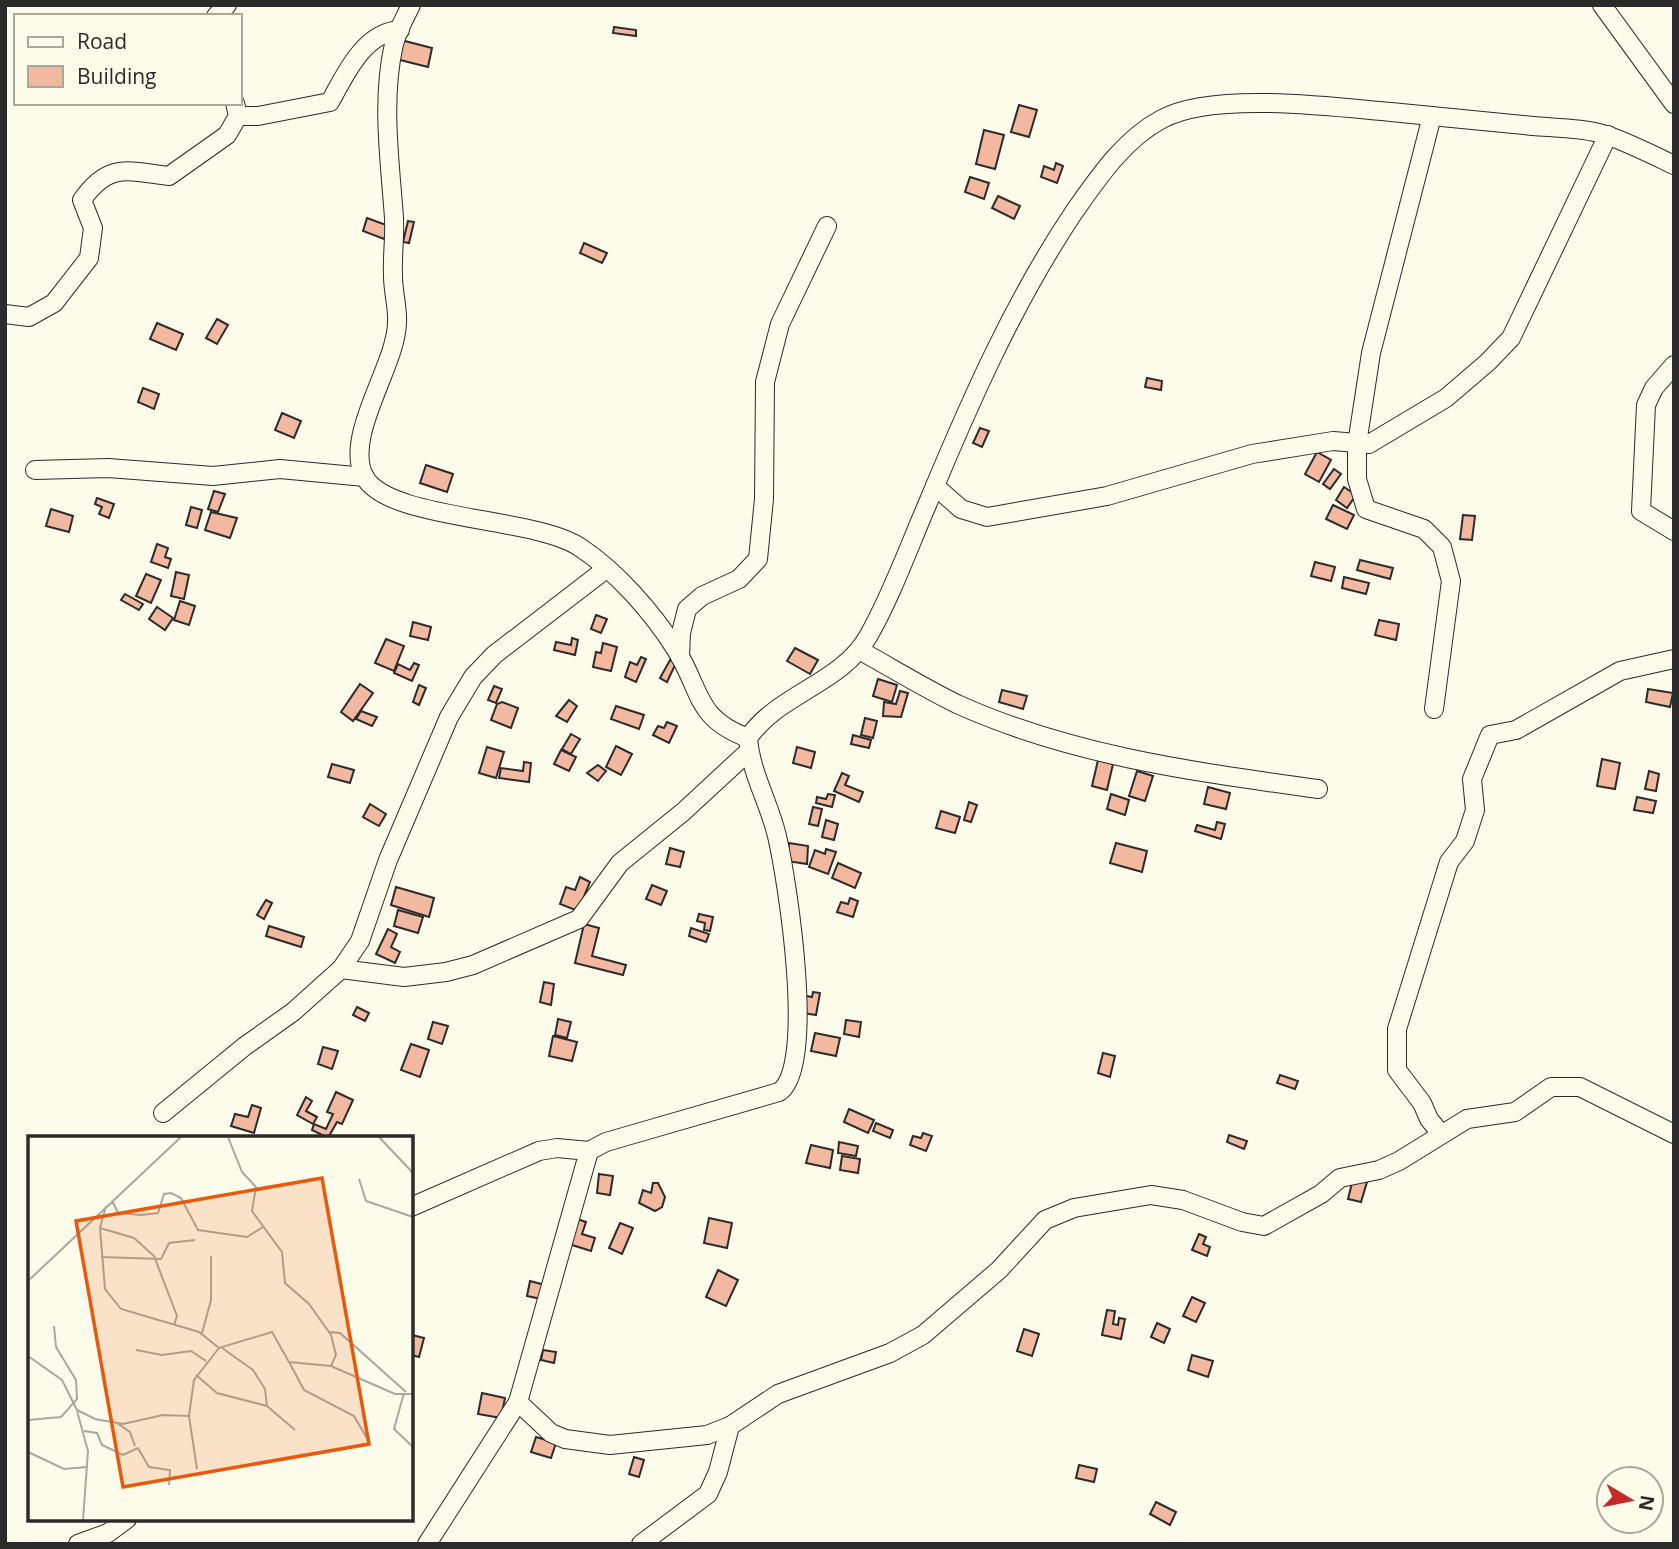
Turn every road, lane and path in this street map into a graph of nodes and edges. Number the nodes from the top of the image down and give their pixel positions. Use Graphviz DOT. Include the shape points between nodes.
graph roads {
  1 [pos="411,5"];
  2 [pos="1602,5"];
  3 [pos="400,30"];
  4 [pos="1674,104"];
  5 [pos="237,109"];
  6 [pos="1432,116"];
  7 [pos="1608,135"];
  8 [pos="1674,165"];
  9 [pos="827,226"];
  10 [pos="5,314"];
  11 [pos="1674,365"];
  12 [pos="1357,444"];
  13 [pos="35,470"];
  14 [pos="365,477"];
  15 [pos="935,486"];
  16 [pos="1674,531"];
  17 [pos="606,569"];
  18 [pos="859,650"];
  19 [pos="680,657"];
  20 [pos="1674,659"];
  21 [pos="1434,709"];
  22 [pos="748,744"];
  23 [pos="1318,789"];
  24 [pos="341,969"];
  25 [pos="163,1113"];
  26 [pos="1441,1134"];
  27 [pos="1674,1134"];
  28 [pos="589,1150"];
  29 [pos="413,1207"];
  30 [pos="518,1402"];
  31 [pos="730,1426"];
  32 [pos="124,1521"];
  33 [pos="78,1544"];
  34 [pos="427,1544"];
  35 [pos="641,1544"];
  1 -- 3 [label="street"];
  2 -- 4 [label="street"];
  3 -- 5 [label="street" via="389,30 355,57 330,102 258,116"];
  3 -- 14 [label="street" via="390,66 388,99 398,322 364,428 361,461"];
  5 -- 10 [label="street" via="227,135 169,176 125,171 98,178 82,200 93,228 89,258 54,303 29,317"];
  6 -- 7 [label="street"];
  6 -- 12 [label="street" via="1371,354"];
  6 -- 15 [label="street" via="1229,104 1163,118 1134,138 1095,182 1038,267"];
  7 -- 8 [label="street"];
  7 -- 12 [label="street" via="1511,338 1446,398 1381,439"];
  9 -- 19 [label="street" via="780,324 765,382 764,499 758,559 739,579 702,596 687,609"];
  11 -- 16 [label="street" via="1646,405 1641,511"];
  12 -- 15 [label="street" via="1333,441 1252,453 1107,496 987,517 961,509"];
  12 -- 21 [label="street" via="1357,480 1366,509 1424,529 1442,547 1451,581"];
  13 -- 14 [label="street" via="108,468 213,475 280,469"];
  14 -- 17 [label="street" via="388,497 419,507 551,532"];
  15 -- 18 [label="street" via="908,553"];
  17 -- 19 [label="street" via="654,618"];
  17 -- 24 [label="street" via="494,655 473,677 449,718 387,860 360,941"];
  18 -- 22 [label="street" via="836,673 783,706"];
  18 -- 23 [label="street" via="957,703 1120,758"];
  19 -- 22 [label="street" via="708,715"];
  20 -- 26 [label="street" via="1620,671 1516,730 1490,735 1472,779 1475,810 1465,841 1449,862 1397,1029 1397,1070"];
  22 -- 24 [label="street" via="683,812 620,863 579,919 446,972 404,977"];
  22 -- 28 [label="street" via="777,835 789,898 799,986 791,1079 779,1092"];
  24 -- 25 [label="street"];
  26 -- 27 [label="street" via="1467,1119 1515,1112 1551,1087 1580,1087"];
  26 -- 31 [label="street" via="1379,1170 1340,1178 1264,1226 1183,1200 1151,1195 1057,1213 923,1335 890,1353 778,1394"];
  28 -- 29 [label="street" via="539,1151"];
  28 -- 30 [label="street"];
  30 -- 31 [label="street" via="551,1433 594,1443 707,1436"];
  30 -- 34 [label="street"];
  31 -- 35 [label="street" via="708,1494"];
  32 -- 33 [label="street"];
}
